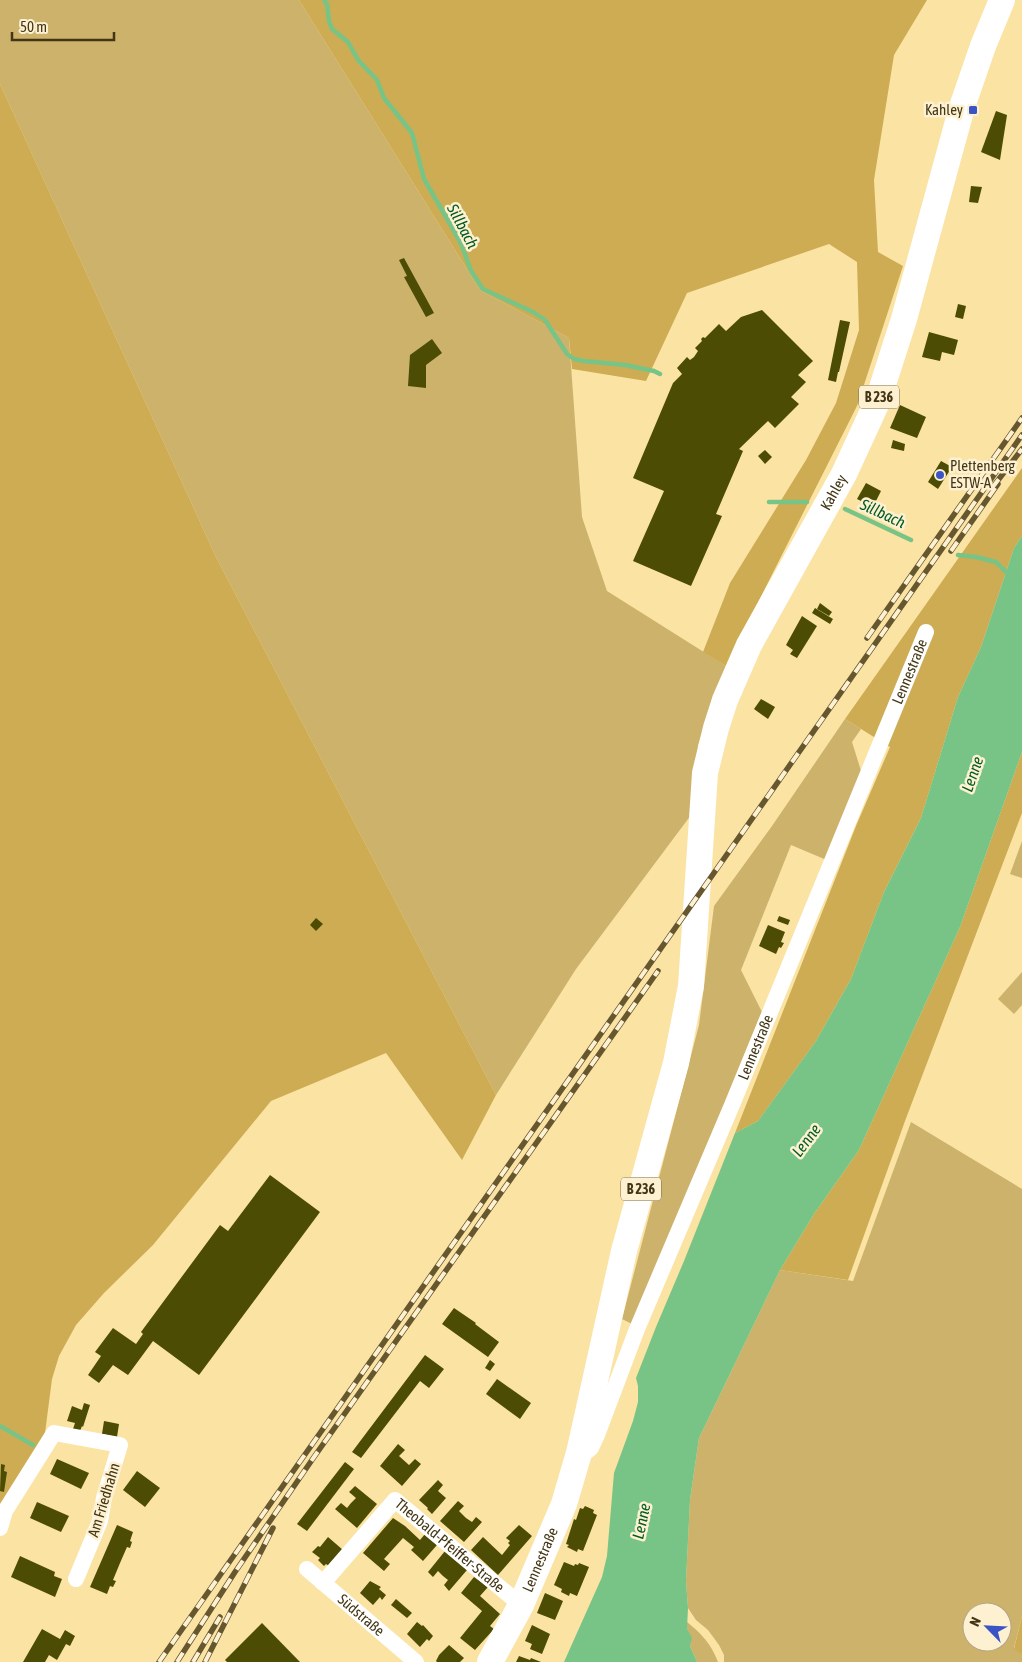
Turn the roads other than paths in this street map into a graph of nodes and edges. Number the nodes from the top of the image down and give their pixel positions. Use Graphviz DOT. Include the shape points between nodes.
graph roads {
  1 [pos="1002,0"];
  2 [pos="926,632"];
  3 [pos="694,924"];
  4 [pos="579,1453"];
  5 [pos="0,1528"];
  6 [pos="307,1569"];
  7 [pos="76,1579"];
  8 [pos="322,1583"];
  9 [pos="521,1606"];
  10 [pos="416,1662"];
  11 [pos="490,1662"];
  1 -- 3 [label="main road, Kahley / B 236" via="962,107 904,319 878,400 844,474 749,645 716,728 705,773"];
  2 -- 4 [label="street, Lennestraße" via="637,1330 597,1435 591,1448"];
  3 -- 4 [label="main road, Lennestraße / B 236" via="691,986 676,1062 624,1251"];
  4 -- 9 [label="main road, Lennestraße / B 236" via="564,1504"];
  5 -- 7 [label="street, Am Friedhahn" via="5,1511 54,1433 120,1445 100,1521"];
  6 -- 8 [label="street, Südstraße"];
  8 -- 9 [label="street, Theobald-Pfeiffer-Straße" via="396,1500"];
  8 -- 10 [label="street, Südstraße"];
  9 -- 11 [label="main road, Lennestraße / B 236"];
}
